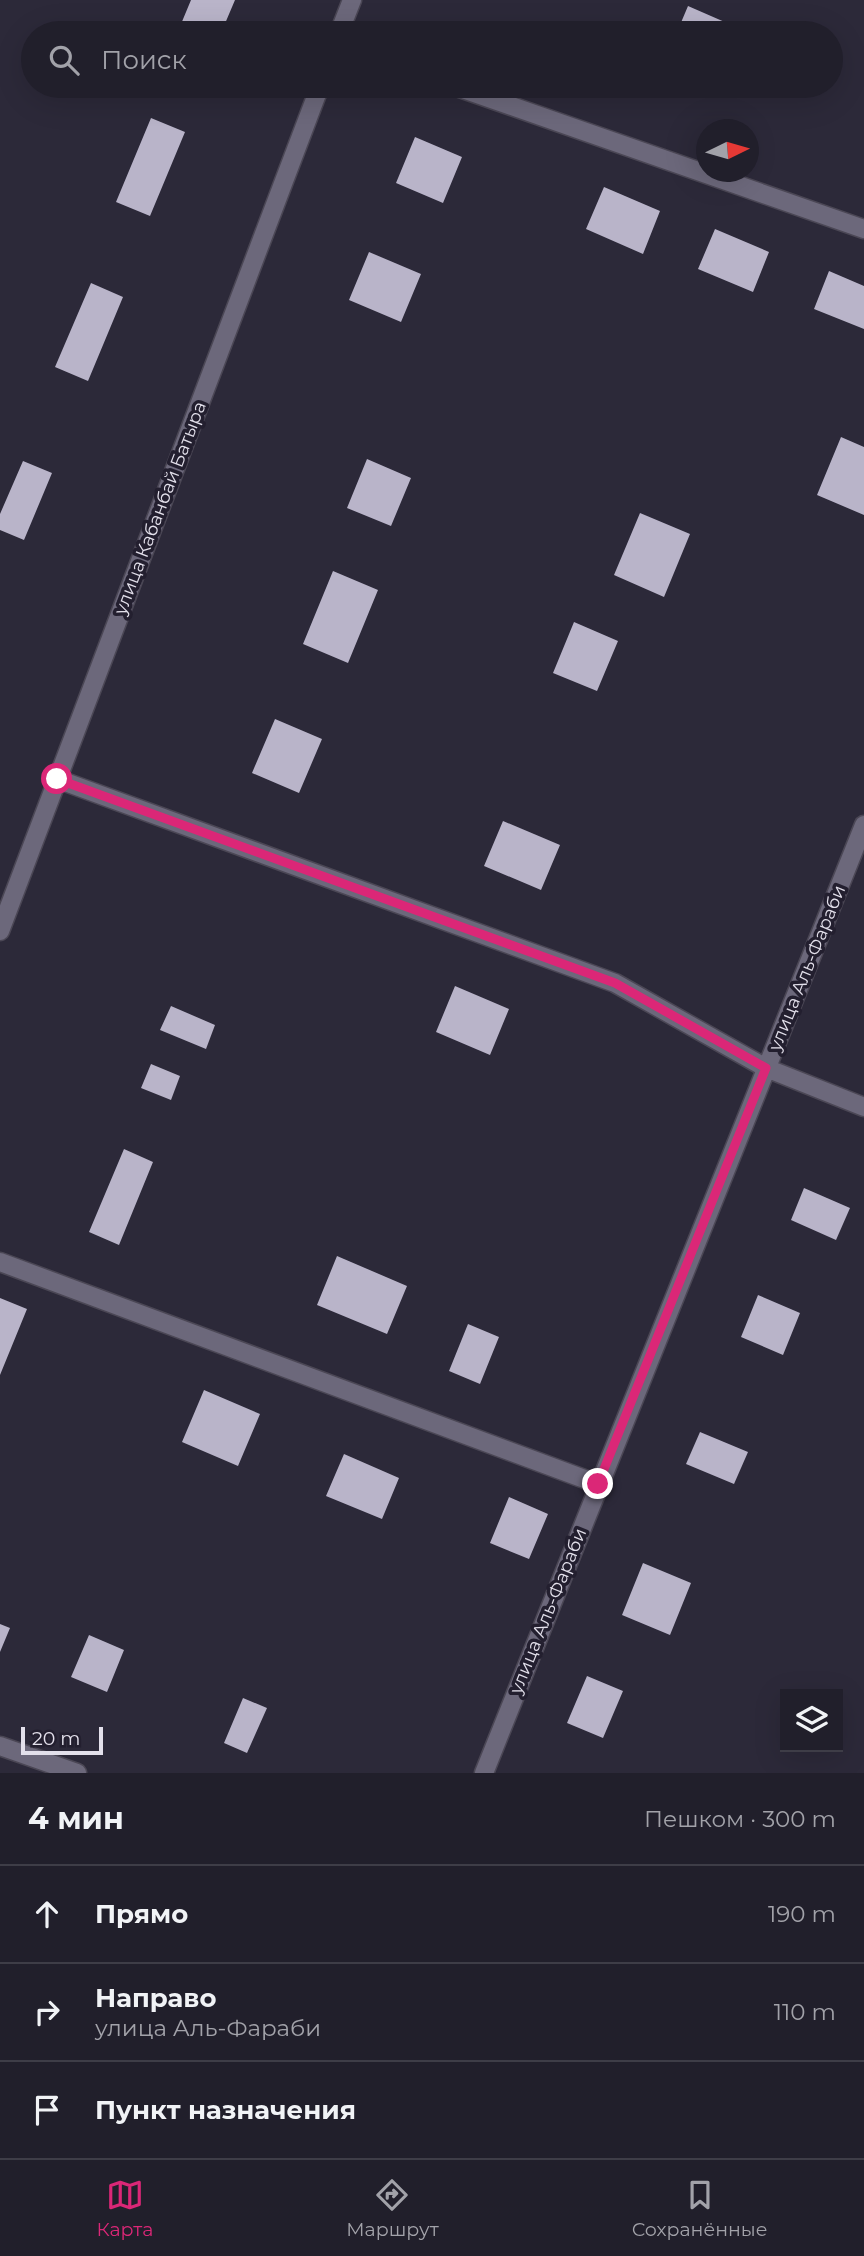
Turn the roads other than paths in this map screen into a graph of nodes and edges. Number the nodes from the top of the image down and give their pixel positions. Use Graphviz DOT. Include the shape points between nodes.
graph roads {
  1 [pos="352,0"];
  2 [pos="344,21"];
  3 [pos="315,98"];
  4 [pos="488,98"];
  5 [pos="864,229"];
  6 [pos="57,779"];
  7 [pos="864,825"];
  8 [pos="0,930"];
  9 [pos="766,1068"];
  10 [pos="864,1107"];
  11 [pos="0,1262"];
  12 [pos="598,1484"];
  13 [pos="0,1746"];
  14 [pos="77,1773"];
  15 [pos="484,1773"];
  1 -- 2 [label="street"];
  3 -- 6 [label="street, улица Кабанбай Батыра"];
  4 -- 5 [label="street"];
  6 -- 8 [label="street, улица Кабанбай Батыра"];
  6 -- 9 [label="street" via="615,983"];
  7 -- 9 [label="street, улица Аль-Фараби"];
  9 -- 10 [label="street"];
  9 -- 12 [label="street, улица Аль-Фараби"];
  11 -- 12 [label="street"];
  12 -- 15 [label="street, улица Аль-Фараби"];
  13 -- 14 [label="street"];
}
